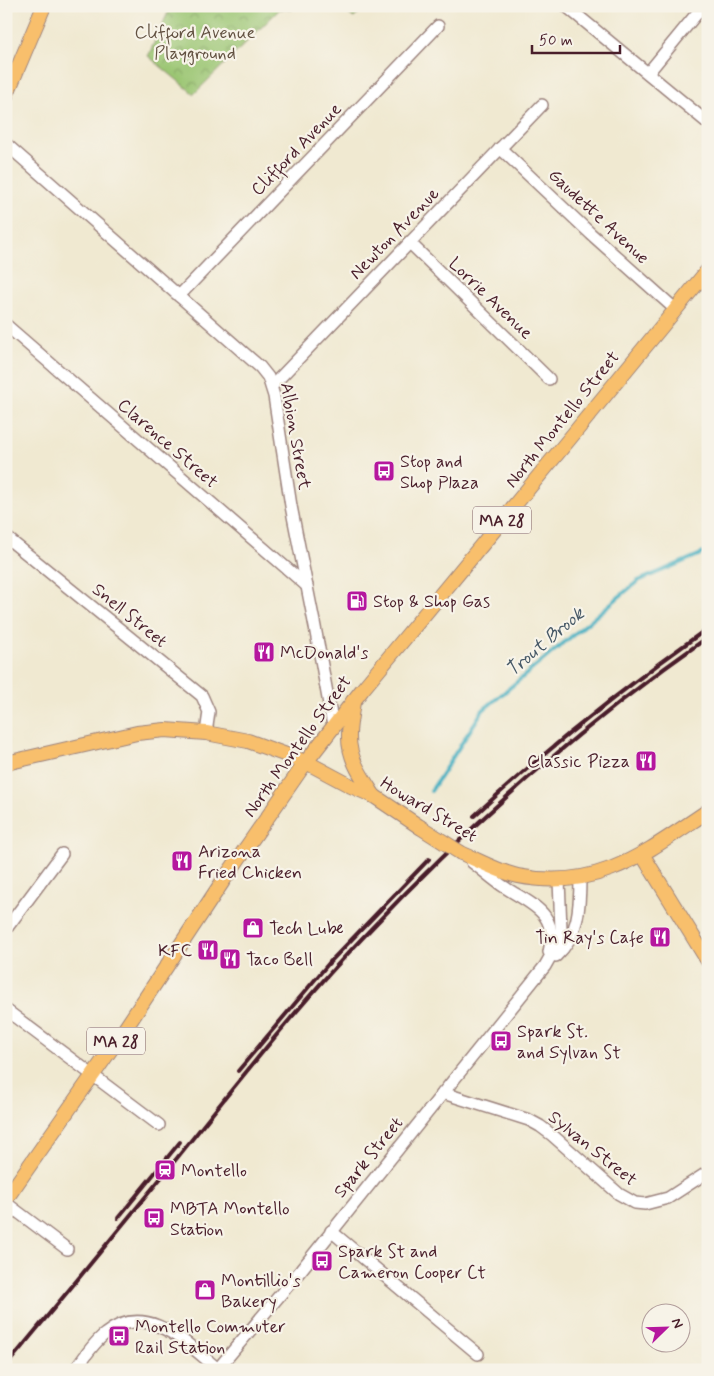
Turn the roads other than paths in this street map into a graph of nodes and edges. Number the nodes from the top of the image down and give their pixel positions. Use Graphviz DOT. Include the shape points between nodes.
graph roads {
  1 [pos="44,6"];
  2 [pos="566,6"];
  3 [pos="703,6"];
  4 [pos="438,26"];
  5 [pos="648,73"];
  6 [pos="6,96"];
  7 [pos="542,105"];
  8 [pos="708,123"];
  9 [pos="6,144"];
  10 [pos="500,148"];
  11 [pos="409,242"];
  12 [pos="708,270"];
  13 [pos="179,296"];
  14 [pos="675,310"];
  15 [pos="6,325"];
  16 [pos="549,379"];
  17 [pos="272,386"];
  18 [pos="6,537"];
  19 [pos="307,586"];
  20 [pos="353,700"];
  21 [pos="333,726"];
  22 [pos="206,733"];
  23 [pos="306,762"];
  24 [pos="6,764"];
  25 [pos="374,796"];
  26 [pos="708,811"];
  27 [pos="461,853"];
  28 [pos="62,854"];
  29 [pos="642,854"];
  30 [pos="580,878"];
  31 [pos="558,880"];
  32 [pos="6,929"];
  33 [pos="708,961"];
  34 [pos="546,966"];
  35 [pos="6,1010"];
  36 [pos="92,1075"];
  37 [pos="443,1093"];
  38 [pos="159,1125"];
  39 [pos="708,1172"];
  40 [pos="6,1199"];
  41 [pos="6,1203"];
  42 [pos="331,1230"];
  43 [pos="67,1249"];
  44 [pos="478,1354"];
  45 [pos="218,1369"];
  46 [pos="75,1370"];
  1 -- 6 [label="main road"];
  2 -- 5 [label="street"];
  3 -- 5 [label="street"];
  4 -- 13 [label="street, Clifford Avenue"];
  5 -- 8 [label="street"];
  7 -- 10 [label="street, Newton Avenue"];
  9 -- 13 [label="street, Albion Street"];
  10 -- 11 [label="street, Newton Avenue"];
  10 -- 14 [label="street, Gaudette Avenue"];
  11 -- 16 [label="street, Lorrie Avenue"];
  11 -- 17 [label="street, Newton Avenue"];
  12 -- 14 [label="main road, North Montello Street / MA 28"];
  13 -- 17 [label="street, Albion Street" via="260,368"];
  14 -- 20 [label="main road, North Montello Street / MA 28"];
  15 -- 19 [label="street, Clarence Street"];
  17 -- 19 [label="street, Albion Street"];
  18 -- 22 [label="street, Snell Street" via="202,696 209,712"];
  19 -- 21 [label="street, Albion Street"];
  20 -- 21 [label="main road, North Montello Street / MA 28"];
  20 -- 25 [label="main road" via="348,736 351,755"];
  21 -- 23 [label="main road, North Montello Street / MA 28"];
  22 -- 23 [label="main road, Howard Street" via="248,741"];
  22 -- 24 [label="main road, Howard Street" via="165,730 137,733"];
  23 -- 25 [label="main road, Howard Street"];
  23 -- 36 [label="main road, North Montello Street / MA 28"];
  25 -- 27 [label="main road, Howard Street, bridge"];
  26 -- 29 [label="main road, Howard Street"];
  27 -- 31 [label="main road, Howard Street" via="517,875"];
  27 -- 34 [label="street, Spark Street" via="541,912 551,932"];
  28 -- 32 [label="street"];
  29 -- 30 [label="main road, Howard Street" via="604,872"];
  29 -- 33 [label="main road"];
  30 -- 31 [label="main road, Howard Street"];
  30 -- 34 [label="street, Spark Street" via="577,924 561,952"];
  31 -- 34 [label="street, Spark Street" via="561,929"];
  34 -- 37 [label="street, Spark Street"];
  35 -- 36 [label="street"];
  36 -- 38 [label="street"];
  36 -- 40 [label="main road, North Montello Street / MA 28"];
  37 -- 39 [label="street, Sylvan Street" via="540,1126 619,1194 635,1203 650,1204 668,1198"];
  37 -- 42 [label="street, Spark Street"];
  41 -- 43 [label="street"];
  42 -- 44 [label="street"];
  42 -- 45 [label="street, Spark Street"];
  45 -- 46 [label="street" via="172,1333 142,1322 111,1329"];
}
